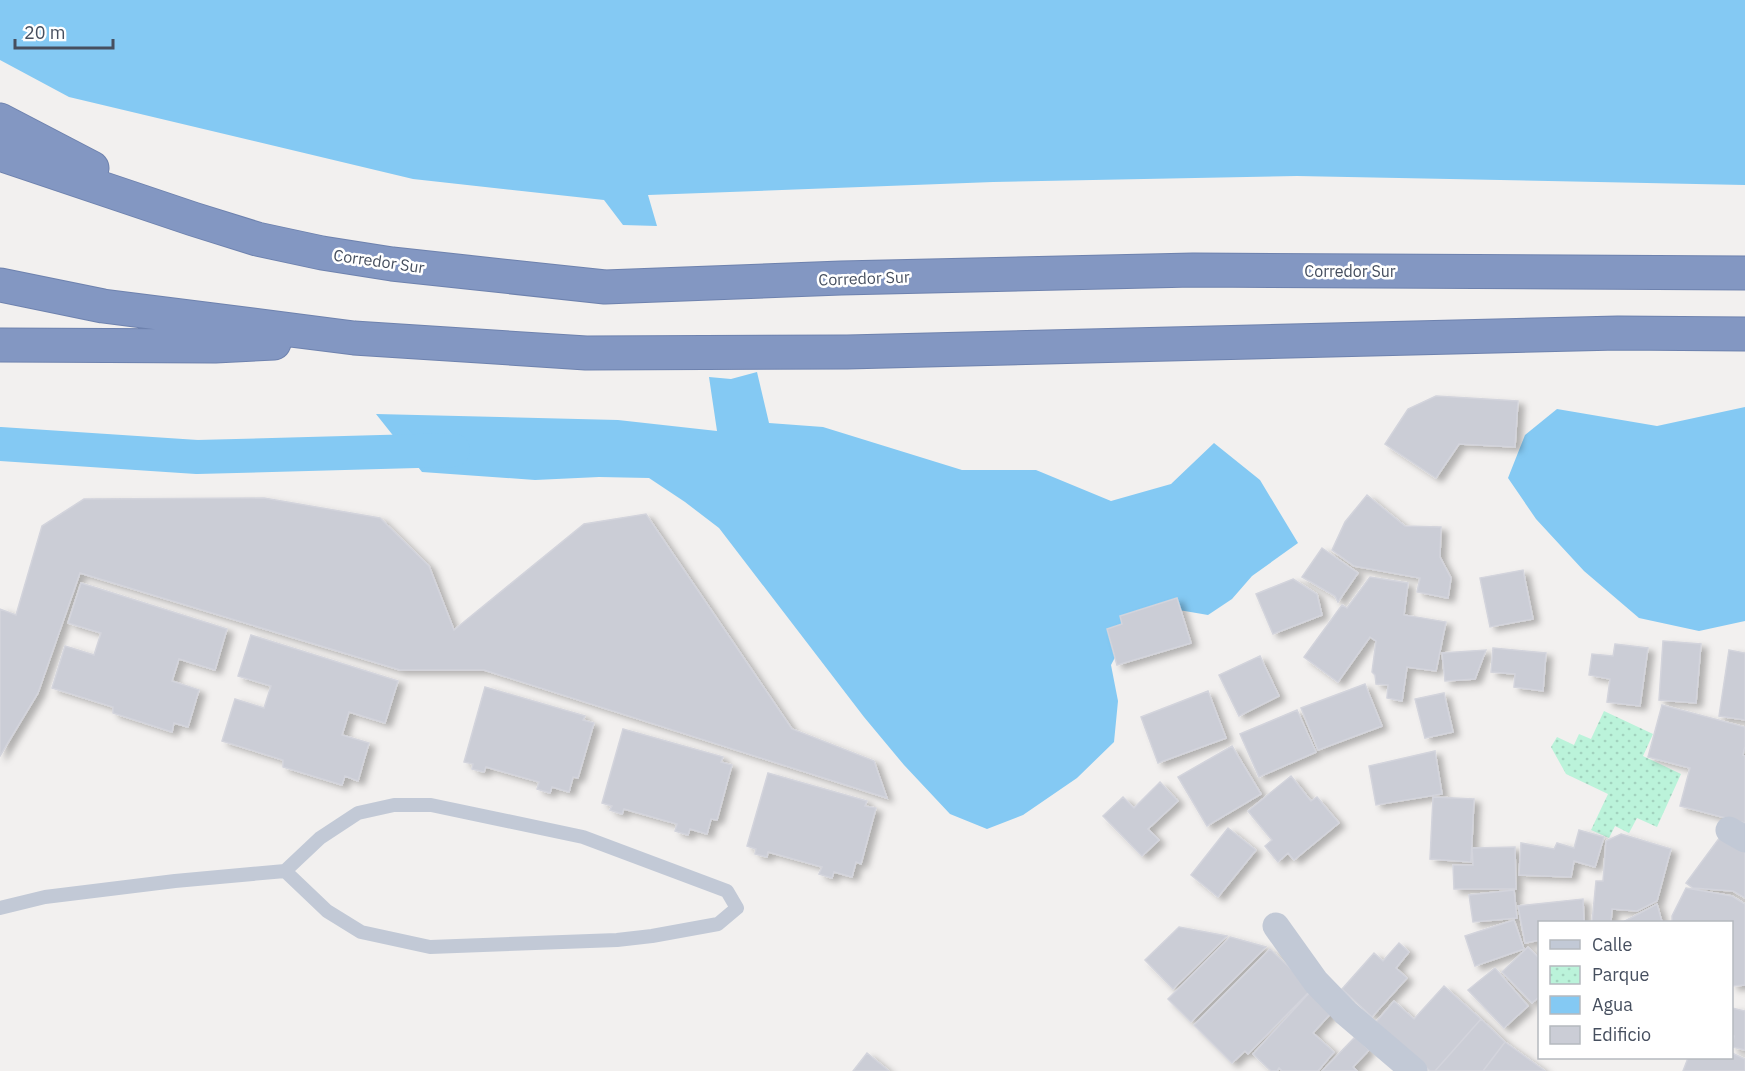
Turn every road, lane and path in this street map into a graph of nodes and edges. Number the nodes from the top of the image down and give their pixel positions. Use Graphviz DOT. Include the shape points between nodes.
graph roads {
  1 [pos="0,120"];
  2 [pos="0,153"];
  3 [pos="193,219"];
  4 [pos="1745,273"];
  5 [pos="0,285"];
  6 [pos="1745,334"];
  7 [pos="354,338"];
  8 [pos="0,345"];
  9 [pos="285,871"];
  10 [pos="0,908"];
  11 [pos="1276,926"];
  12 [pos="1414,1071"];
  1 -- 3 [label="highway"];
  2 -- 3 [label="highway, Corredor Sur"];
  3 -- 4 [label="highway, Corredor Sur" via="322,253 605,287 1193,270"];
  5 -- 7 [label="highway" via="103,306"];
  6 -- 7 [label="highway" via="1618,333 717,354 586,354"];
  7 -- 8 [label="highway" via="215,346"];
  9 -- 9 [label="lane" via="327,910 361,932 430,947 617,940 718,924 737,908 727,891 583,837 431,805 394,805 358,813 320,838"];
  9 -- 10 [label="lane" via="45,897"];
  11 -- 12 [label="street" via="1316,981 1346,1013"];
}
